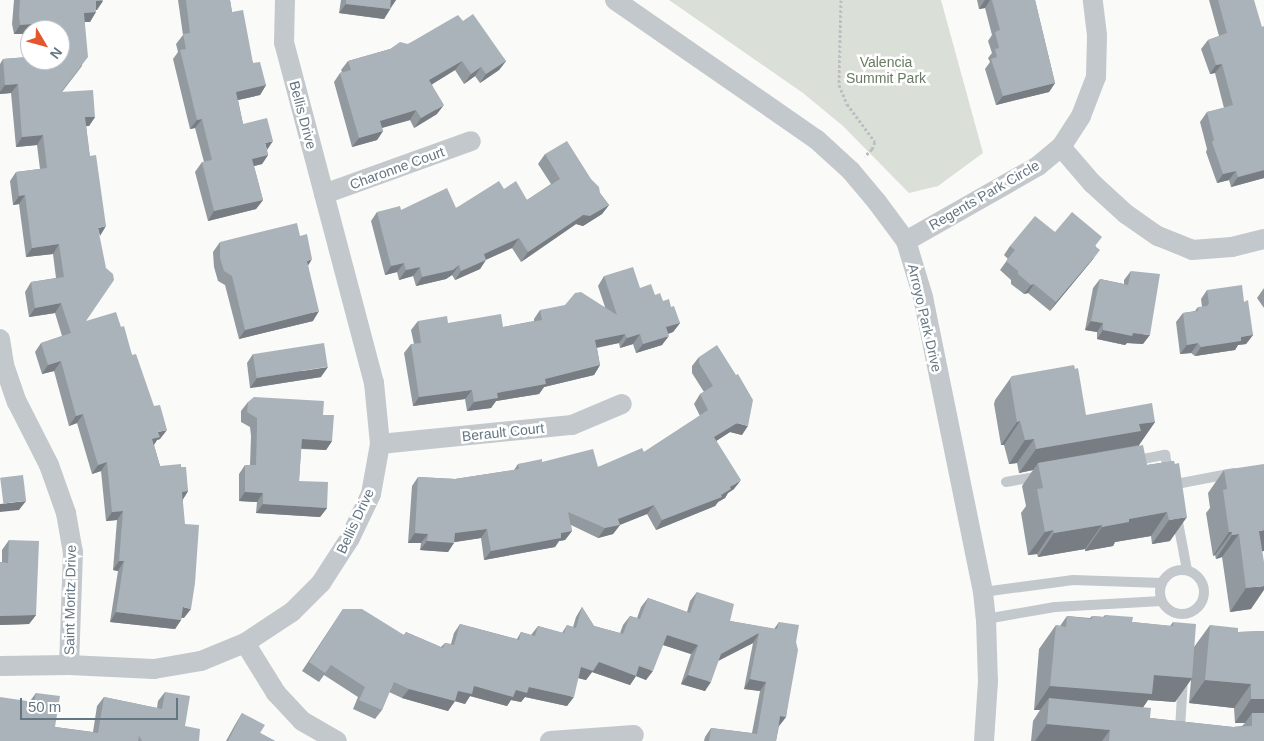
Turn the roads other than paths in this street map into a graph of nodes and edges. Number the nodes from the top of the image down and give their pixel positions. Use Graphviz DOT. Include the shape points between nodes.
graph roads {
  1 [pos="285,0"];
  2 [pos="615,0"];
  3 [pos="1093,0"];
  4 [pos="470,141"];
  5 [pos="1061,147"];
  6 [pos="324,194"];
  7 [pos="1264,239"];
  8 [pos="906,241"];
  9 [pos="0,339"];
  10 [pos="2,365"];
  11 [pos="622,404"];
  12 [pos="380,444"];
  13 [pos="1118,463"];
  14 [pos="1240,472"];
  15 [pos="1052,474"];
  16 [pos="1006,482"];
  17 [pos="1172,495"];
  18 [pos="1187,570"];
  19 [pos="1162,583"];
  20 [pos="983,592"];
  21 [pos="1162,602"];
  22 [pos="986,619"];
  23 [pos="246,643"];
  24 [pos="69,665"];
  25 [pos="0,666"];
  26 [pos="1184,671"];
  27 [pos="1180,729"];
  28 [pos="634,735"];
  29 [pos="337,741"];
  30 [pos="550,741"];
  31 [pos="984,741"];
  1 -- 6 [label="street, Bellis Drive" via="284,43"];
  2 -- 8 [label="street, Arroyo Park Drive" via="816,139 851,171"];
  3 -- 5 [label="street, Regents Park Circle" via="1097,35 1096,78 1081,116"];
  4 -- 6 [label="street, Charonne Court"];
  5 -- 7 [label="street" via="1092,183 1158,236 1192,250 1232,247"];
  5 -- 8 [label="street, Regents Park Circle" via="1038,166"];
  6 -- 12 [label="street, Bellis Drive" via="374,383"];
  8 -- 20 [label="street, Arroyo Park Drive" via="923,297"];
  9 -- 10 [label="street, Saint Moritz Drive"];
  10 -- 24 [label="street, Saint Moritz Drive" via="49,465 66,514 73,552"];
  11 -- 12 [label="street, Berault Court" via="572,425"];
  12 -- 23 [label="street, Bellis Drive" via="370,494 350,538 321,583 292,612"];
  13 -- 17 [label="lane" via="1165,456"];
  14 -- 17 [label="lane"];
  15 -- 16 [label="lane"];
  17 -- 18 [label="lane"];
  18 -- 19 [label="lane" via="1172,572"];
  18 -- 21 [label="lane" via="1200,577 1204,591 1200,605 1188,618 1165,607"];
  19 -- 20 [label="lane" via="1072,580"];
  19 -- 21 [label="lane"];
  20 -- 22 [label="street, Arroyo Park Drive"];
  21 -- 22 [label="lane" via="1055,607"];
  22 -- 31 [label="street, Arroyo Park Drive" via="988,681"];
  23 -- 24 [label="street, Bellis Drive" via="201,661 154,669"];
  23 -- 29 [label="street" via="276,693 302,721"];
  24 -- 25 [label="street, Bellis Drive"];
  26 -- 27 [label="lane"];
  28 -- 30 [label="street"];
}
